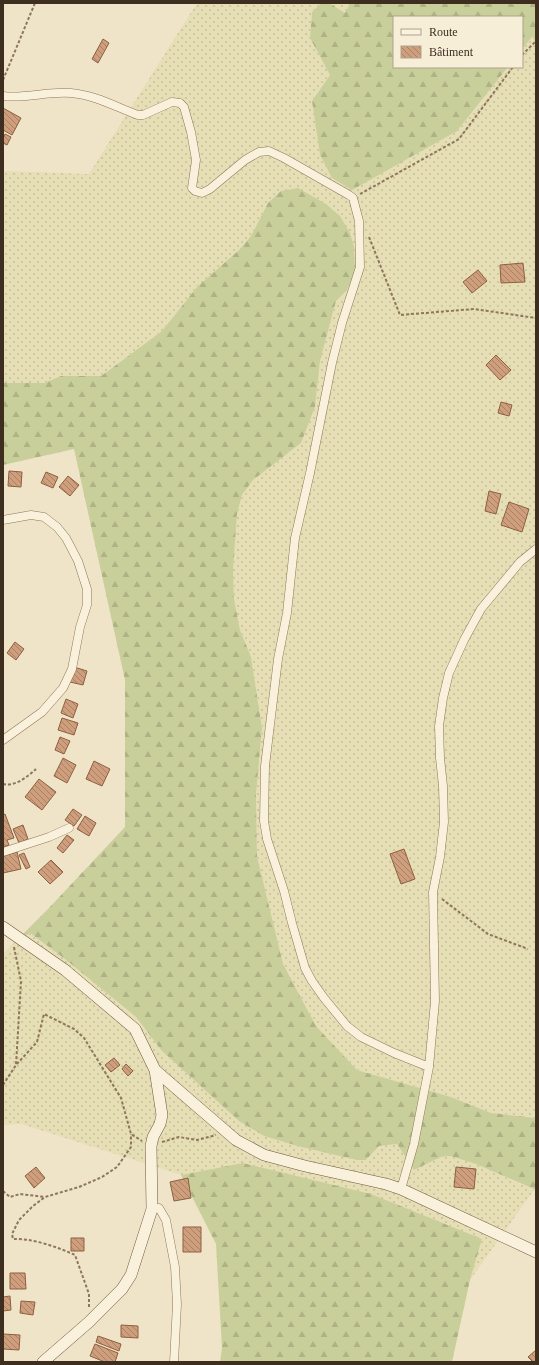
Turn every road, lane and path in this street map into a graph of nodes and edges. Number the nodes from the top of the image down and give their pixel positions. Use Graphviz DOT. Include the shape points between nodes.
graph roads {
  1 [pos="35,3"];
  2 [pos="536,41"];
  3 [pos="523,54"];
  4 [pos="512,68"];
  5 [pos="3,80"];
  6 [pos="3,96"];
  7 [pos="353,198"];
  8 [pos="367,233"];
  9 [pos="536,318"];
  10 [pos="3,520"];
  11 [pos="536,548"];
  12 [pos="3,740"];
  13 [pos="36,769"];
  14 [pos="3,784"];
  15 [pos="69,828"];
  16 [pos="3,852"];
  17 [pos="434,892"];
  18 [pos="7,930"];
  19 [pos="528,949"];
  20 [pos="16,1065"];
  21 [pos="429,1067"];
  22 [pos="155,1070"];
  23 [pos="3,1085"];
  24 [pos="131,1134"];
  25 [pos="236,1140"];
  26 [pos="151,1146"];
  27 [pos="402,1189"];
  28 [pos="3,1191"];
  29 [pos="45,1197"];
  30 [pos="152,1209"];
  31 [pos="536,1252"];
  32 [pos="89,1322"];
  33 [pos="43,1362"];
  34 [pos="174,1362"];
  1 -- 5 [label="path"];
  2 -- 3 [label="path"];
  4 -- 7 [label="path" via="459,139"];
  6 -- 7 [label="street" via="13,98 45,93 71,93 100,99 138,115 172,102 180,103 184,107 196,160 192,188 195,191 202,193 210,189 245,160 259,152 269,152"];
  7 -- 21 [label="street" via="359,221 360,267 332,363 294,538 287,613 278,659 265,766 264,821 305,968 312,981 347,1026 361,1037"];
  8 -- 9 [label="path" via="400,315 474,309"];
  10 -- 12 [label="street" via="32,515 44,517 57,527 66,538 78,562 87,589 87,605 72,669 63,688 42,712"];
  11 -- 17 [label="street" via="520,562 481,609 449,673 439,726 444,822"];
  13 -- 14 [label="path" via="27,777 9,785"];
  15 -- 16 [label="street"];
  17 -- 19 [label="path" via="488,934"];
  17 -- 21 [label="street" via="435,1001"];
  18 -- 20 [label="path" via="21,982"];
  18 -- 22 [label="street" via="65,970 135,1029"];
  20 -- 23 [label="path"];
  20 -- 24 [label="path" via="37,1042 44,1014 74,1029 84,1038 121,1098"];
  21 -- 27 [label="street"];
  22 -- 25 [label="street"];
  22 -- 26 [label="street" via="162,1115"];
  24 -- 26 [label="path"];
  24 -- 29 [label="path" via="131,1146 118,1167 79,1187"];
  25 -- 26 [label="path" via="222,1134 197,1140 179,1136"];
  25 -- 27 [label="street" via="264,1156"];
  26 -- 30 [label="street"];
  27 -- 31 [label="street"];
  28 -- 29 [label="path" via="10,1197 20,1194"];
  29 -- 32 [label="path" via="19,1220 12,1234 13,1239 22,1238 39,1242 75,1255 89,1294"];
  30 -- 32 [label="street" via="131,1275 122,1289"];
  30 -- 34 [label="street" via="159,1208 166,1220 175,1267 177,1304"];
  32 -- 33 [label="street"];
}
